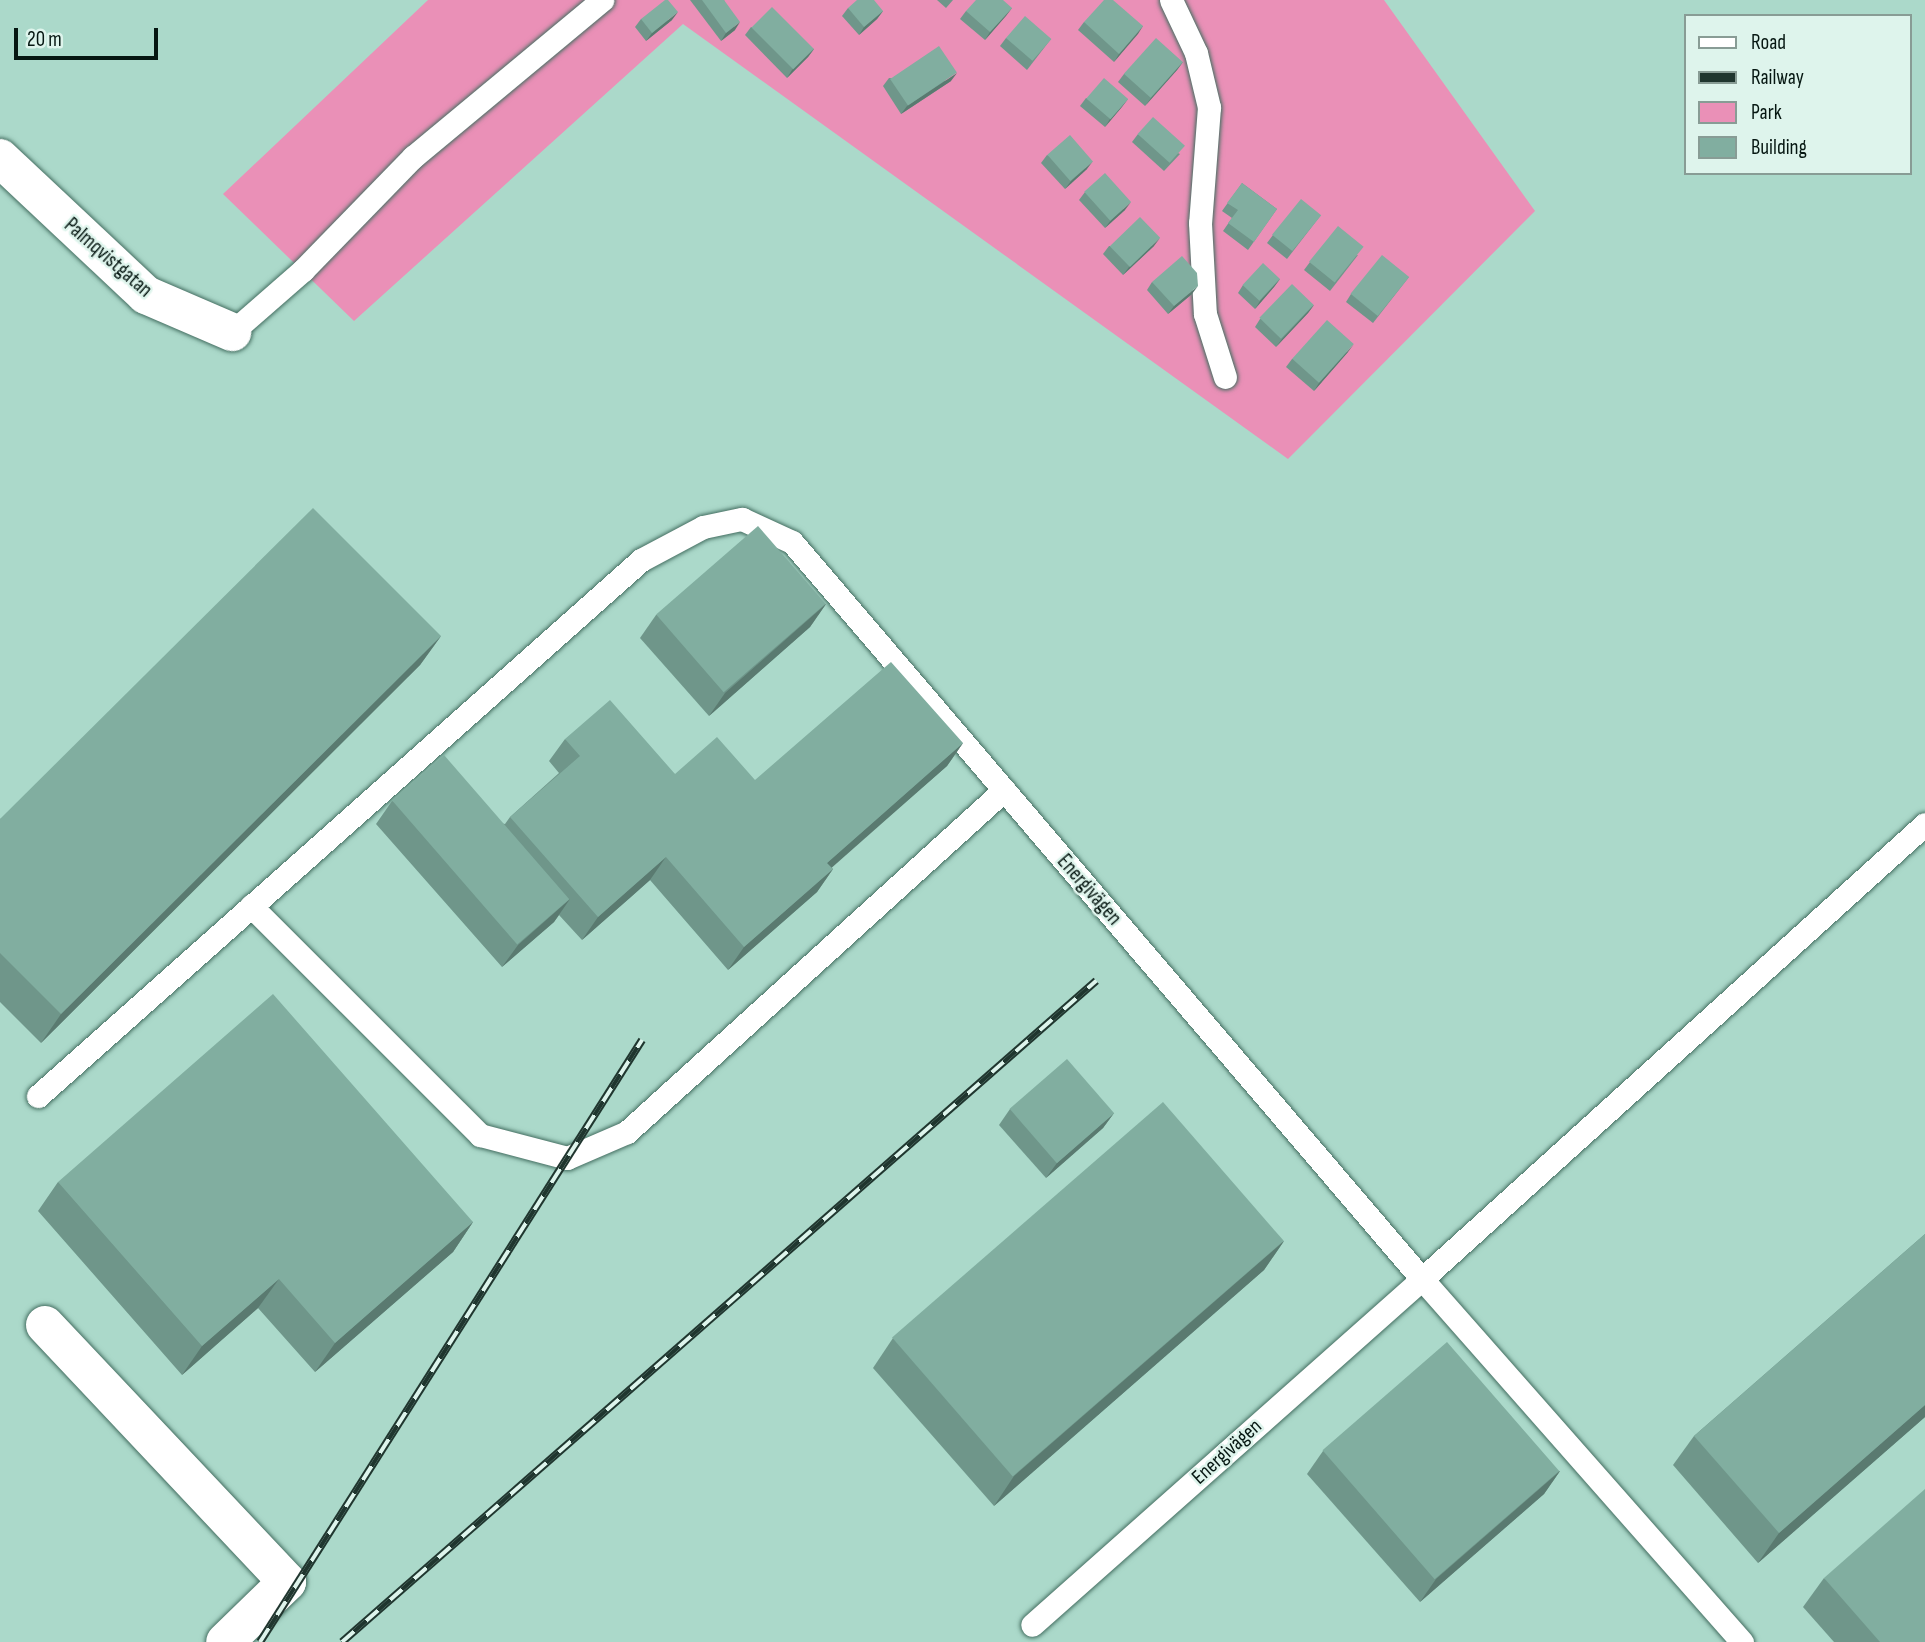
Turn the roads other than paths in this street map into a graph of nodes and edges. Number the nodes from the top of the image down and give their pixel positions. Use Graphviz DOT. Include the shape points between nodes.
graph roads {
  1 [pos="601,0"];
  2 [pos="1171,0"];
  3 [pos="0,158"];
  4 [pos="232,332"];
  5 [pos="1225,377"];
  6 [pos="1004,790"];
  7 [pos="1925,824"];
  8 [pos="251,906"];
  9 [pos="38,1096"];
  10 [pos="1422,1279"];
  11 [pos="45,1325"];
  12 [pos="1032,1625"];
  13 [pos="225,1642"];
  14 [pos="1742,1642"];
  1 -- 4 [label="lane" via="413,157 303,270"];
  2 -- 5 [label="lane" via="1196,53 1209,107 1200,223 1205,314"];
  3 -- 4 [label="street, Palmqvistgatan" via="146,295"];
  6 -- 8 [label="lane" via="627,1132 567,1158 480,1135"];
  6 -- 8 [label="lane, Energivägen" via="792,542 741,519 703,527 641,560"];
  6 -- 10 [label="lane, Energivägen"];
  7 -- 10 [label="lane"];
  8 -- 9 [label="lane"];
  10 -- 12 [label="lane, Energivägen"];
  10 -- 14 [label="lane, Energivägen"];
  11 -- 13 [label="street" via="287,1582"];
}
